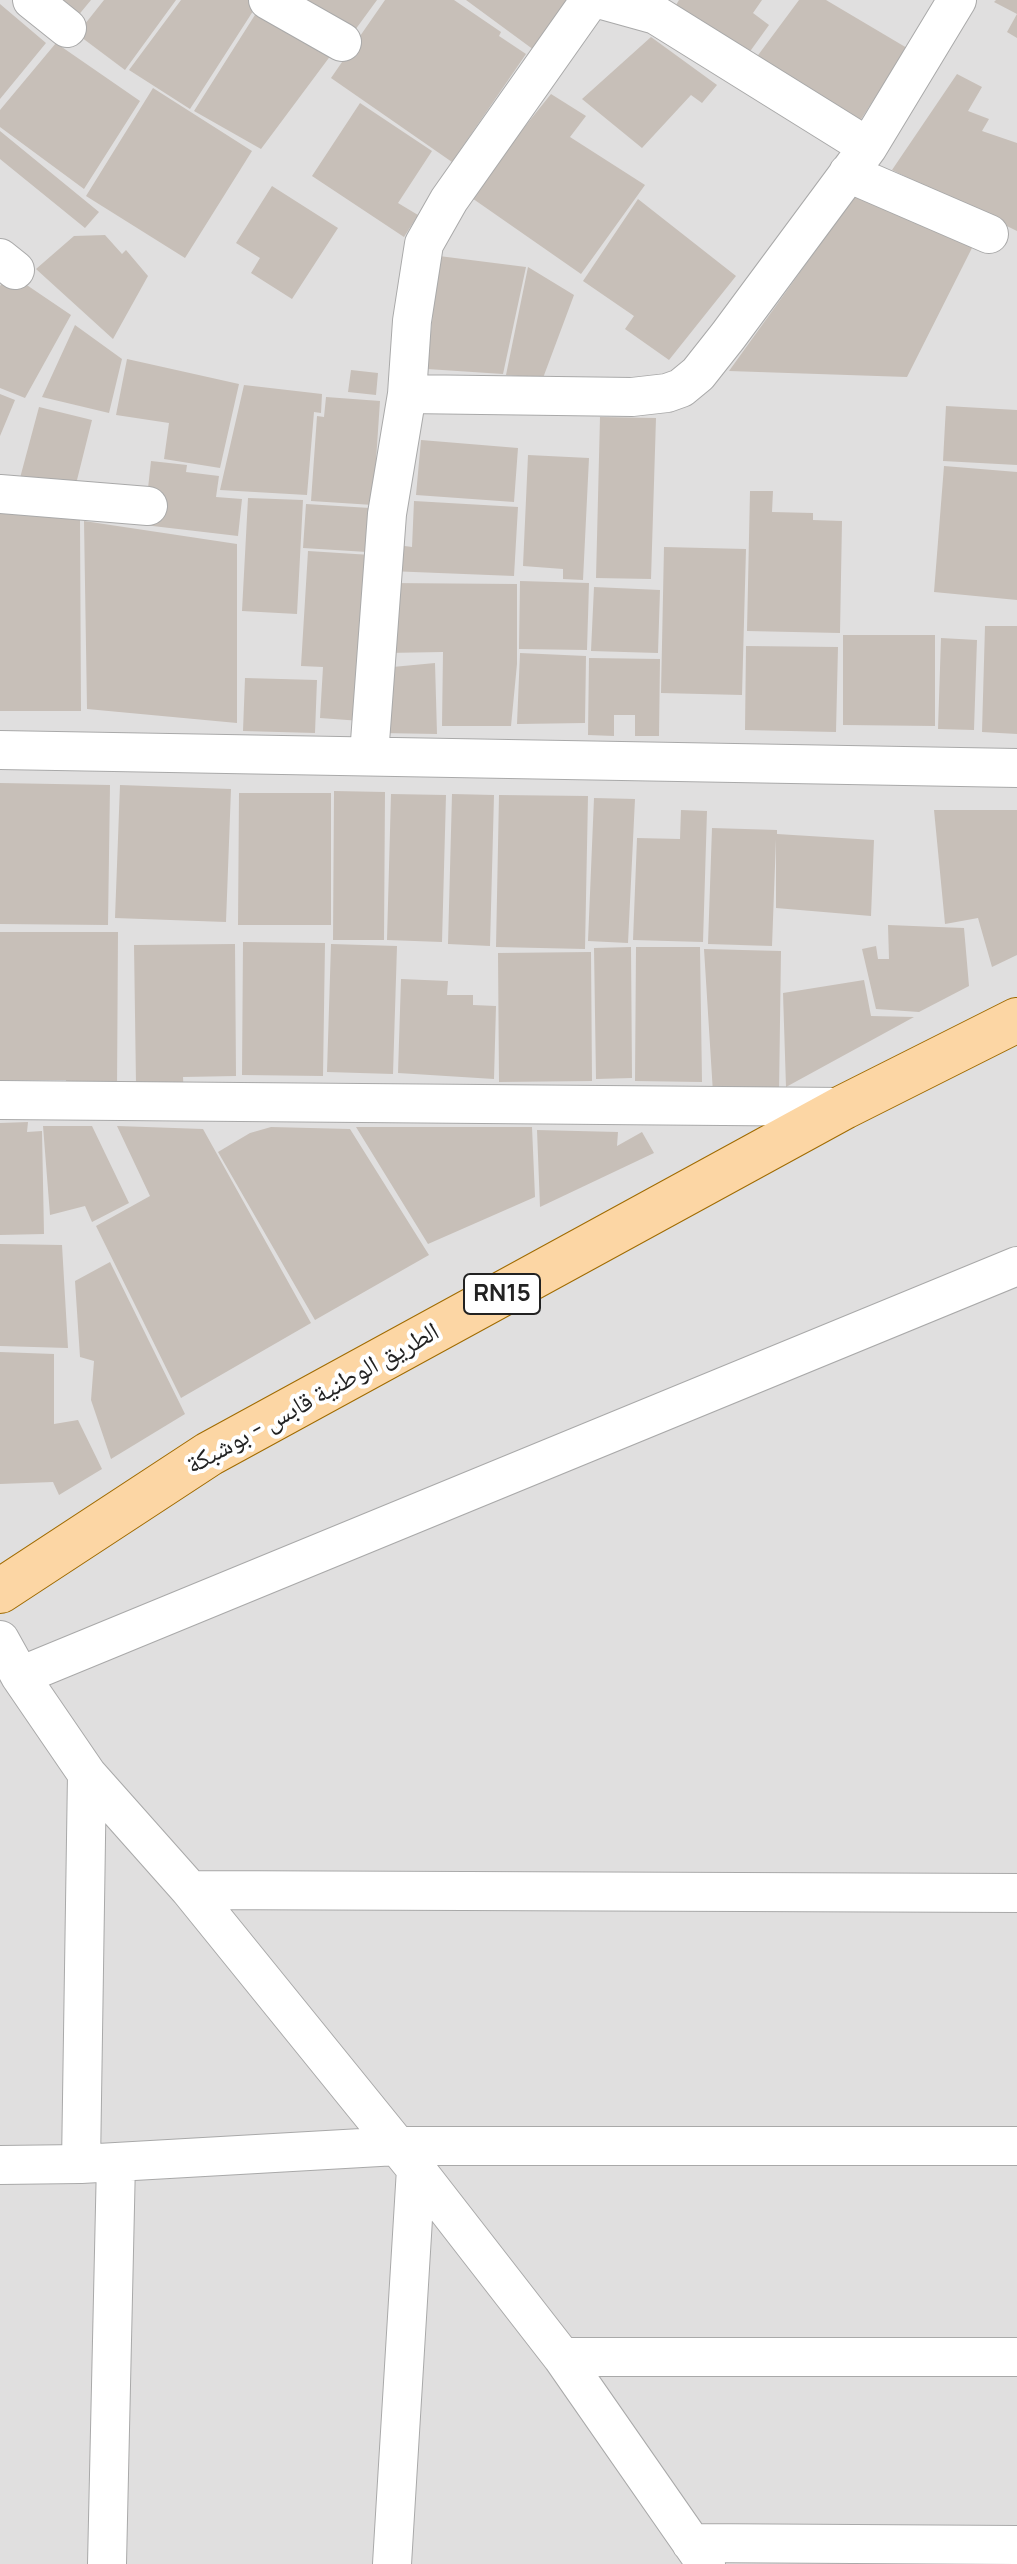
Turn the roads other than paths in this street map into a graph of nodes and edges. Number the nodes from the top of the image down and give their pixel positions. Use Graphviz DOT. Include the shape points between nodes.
graph roads {
  1 [pos="32,0"];
  2 [pos="268,0"];
  3 [pos="590,0"];
  4 [pos="602,0"];
  5 [pos="957,0"];
  6 [pos="661,8"];
  7 [pos="67,28"];
  8 [pos="342,42"];
  9 [pos="858,160"];
  10 [pos="989,234"];
  11 [pos="407,394"];
  12 [pos="0,494"];
  13 [pos="148,506"];
  14 [pos="0,750"];
  15 [pos="369,755"];
  16 [pos="1017,768"];
  17 [pos="1017,1020"];
  18 [pos="0,1100"];
  19 [pos="844,1107"];
  20 [pos="1017,1266"];
  21 [pos="0,1591"];
  22 [pos="0,1640"];
  23 [pos="20,1676"];
  24 [pos="87,1774"];
  25 [pos="190,1890"];
  26 [pos="1017,1893"];
  27 [pos="1017,2146"];
  28 [pos="407,2158"];
  29 [pos="98,2163"];
  30 [pos="0,2165"];
  31 [pos="562,2357"];
  32 [pos="1017,2357"];
  33 [pos="1017,2545"];
  34 [pos="698,2554"];
  35 [pos="107,2564"];
  36 [pos="392,2564"];
  1 -- 7 [label="street"];
  2 -- 8 [label="street"];
  3 -- 11 [label="street" via="449,200 424,244"];
  4 -- 6 [label="street"];
  5 -- 9 [label="street"];
  6 -- 9 [label="street"];
  9 -- 10 [label="street"];
  9 -- 11 [label="street" via="728,336 681,388 632,397"];
  11 -- 15 [label="street" via="387,514"];
  12 -- 13 [label="street"];
  14 -- 15 [label="street"];
  15 -- 16 [label="street"];
  17 -- 19 [label="main road, الطريق الوطنية قابس - بوشبكة / RN15"];
  18 -- 19 [label="street"];
  19 -- 21 [label="main road, الطريق الوطنية قابس - بوشبكة / RN15" via="209,1454"];
  20 -- 23 [label="street"];
  22 -- 23 [label="street"];
  23 -- 24 [label="street"];
  24 -- 25 [label="street"];
  24 -- 29 [label="street"];
  25 -- 26 [label="street"];
  25 -- 28 [label="street"];
  27 -- 28 [label="street"];
  28 -- 29 [label="street"];
  28 -- 31 [label="street"];
  28 -- 36 [label="street"];
  29 -- 30 [label="street"];
  29 -- 35 [label="street"];
  31 -- 32 [label="street"];
  31 -- 34 [label="street"];
  33 -- 34 [label="street"];
}
